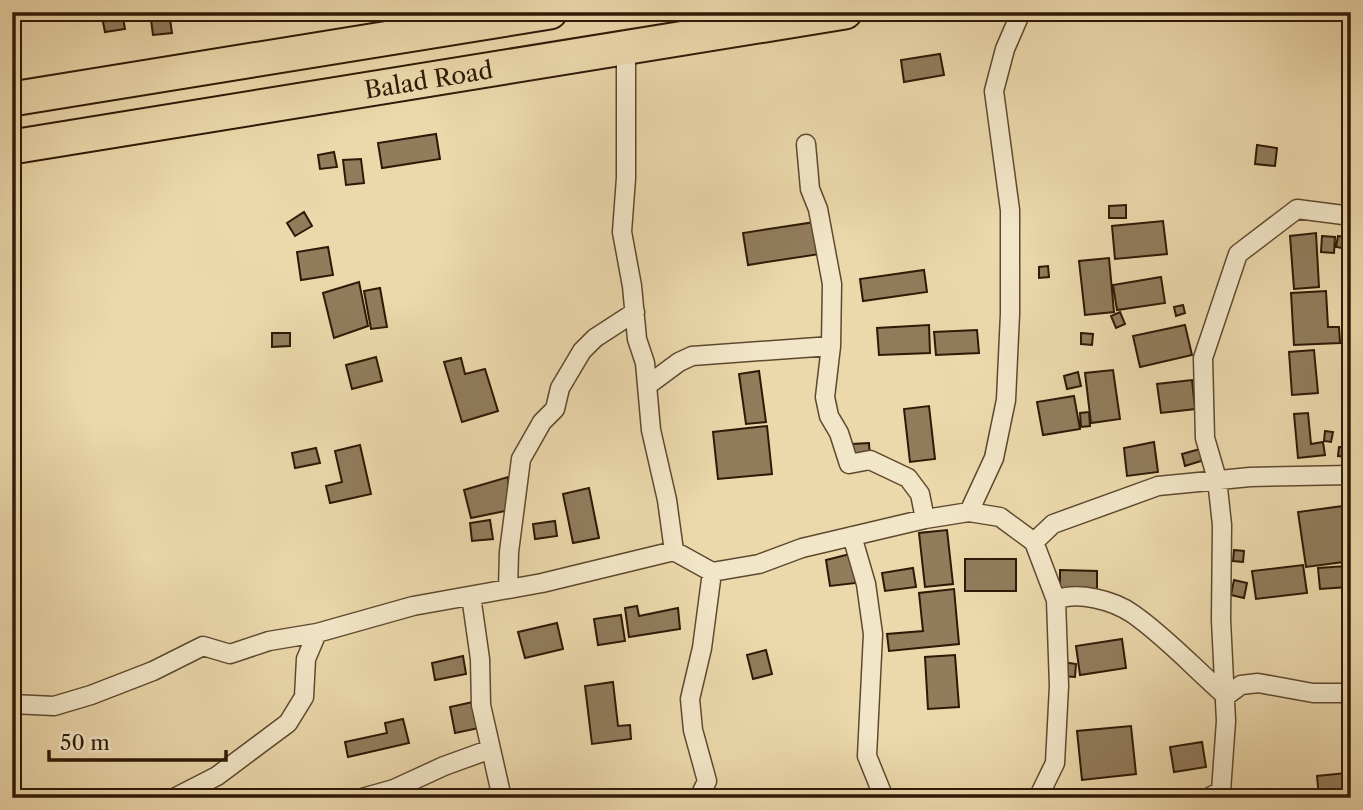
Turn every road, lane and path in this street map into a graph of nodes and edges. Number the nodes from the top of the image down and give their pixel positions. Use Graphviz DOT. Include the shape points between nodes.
graph roads {
  1 [pos="550,12"];
  2 [pos="845,12"];
  3 [pos="1021,12"];
  4 [pos="626,46"];
  5 [pos="12,99"];
  6 [pos="806,144"];
  7 [pos="12,148"];
  8 [pos="1351,216"];
  9 [pos="635,312"];
  10 [pos="831,346"];
  11 [pos="648,385"];
  12 [pos="1351,475"];
  13 [pos="1217,479"];
  14 [pos="969,512"];
  15 [pos="925,519"];
  16 [pos="852,536"];
  17 [pos="1034,542"];
  18 [pos="674,551"];
  19 [pos="712,572"];
  20 [pos="508,589"];
  21 [pos="471,596"];
  22 [pos="1056,600"];
  23 [pos="317,634"];
  24 [pos="1351,693"];
  25 [pos="1226,696"];
  26 [pos="12,704"];
  27 [pos="491,749"];
  28 [pos="217,776"];
  29 [pos="1211,797"];
  30 [pos="174,798"];
  31 [pos="213,798"];
  32 [pos="362,798"];
  33 [pos="502,798"];
  34 [pos="699,798"];
  35 [pos="884,798"];
  36 [pos="1038,798"];
  1 -- 5 [label="highway, Balad Road"];
  2 -- 4 [label="highway, Balad Road"];
  3 -- 14 [label="street" via="994,91 1010,210 1006,400 994,458"];
  4 -- 7 [label="highway, Balad Road"];
  4 -- 9 [label="street" via="622,232"];
  6 -- 10 [label="street" via="810,189 832,284"];
  8 -- 13 [label="street" via="1297,209 1238,254 1203,358 1205,438"];
  9 -- 11 [label="street"];
  9 -- 20 [label="street" via="582,351 560,388 555,409 521,459"];
  10 -- 11 [label="street" via="692,356"];
  10 -- 15 [label="street" via="825,397 849,464 870,460 908,478 920,494"];
  11 -- 18 [label="street" via="651,430"];
  12 -- 13 [label="street"];
  13 -- 17 [label="street" via="1158,486 1116,500 1053,524"];
  13 -- 25 [label="street"];
  14 -- 15 [label="street"];
  14 -- 17 [label="street" via="1000,517"];
  15 -- 16 [label="street"];
  16 -- 19 [label="street" via="759,564"];
  16 -- 35 [label="street" via="866,584 873,634 867,756"];
  17 -- 22 [label="street"];
  18 -- 19 [label="street"];
  18 -- 20 [label="street"];
  19 -- 34 [label="street" via="690,699 707,781"];
  20 -- 21 [label="street"];
  21 -- 23 [label="street" via="413,606"];
  21 -- 27 [label="street" via="481,705"];
  22 -- 25 [label="street" via="1067,595 1105,601 1131,612"];
  22 -- 36 [label="street" via="1059,686 1055,763"];
  23 -- 26 [label="street" via="230,653 203,646 91,695 54,706"];
  23 -- 28 [label="street" via="306,659 304,697 288,723"];
  24 -- 25 [label="street" via="1313,694 1258,683 1241,685"];
  25 -- 29 [label="street" via="1224,776 1221,791"];
  27 -- 32 [label="street"];
  27 -- 33 [label="street"];
  28 -- 30 [label="street"];
  28 -- 31 [label="street"];
}
